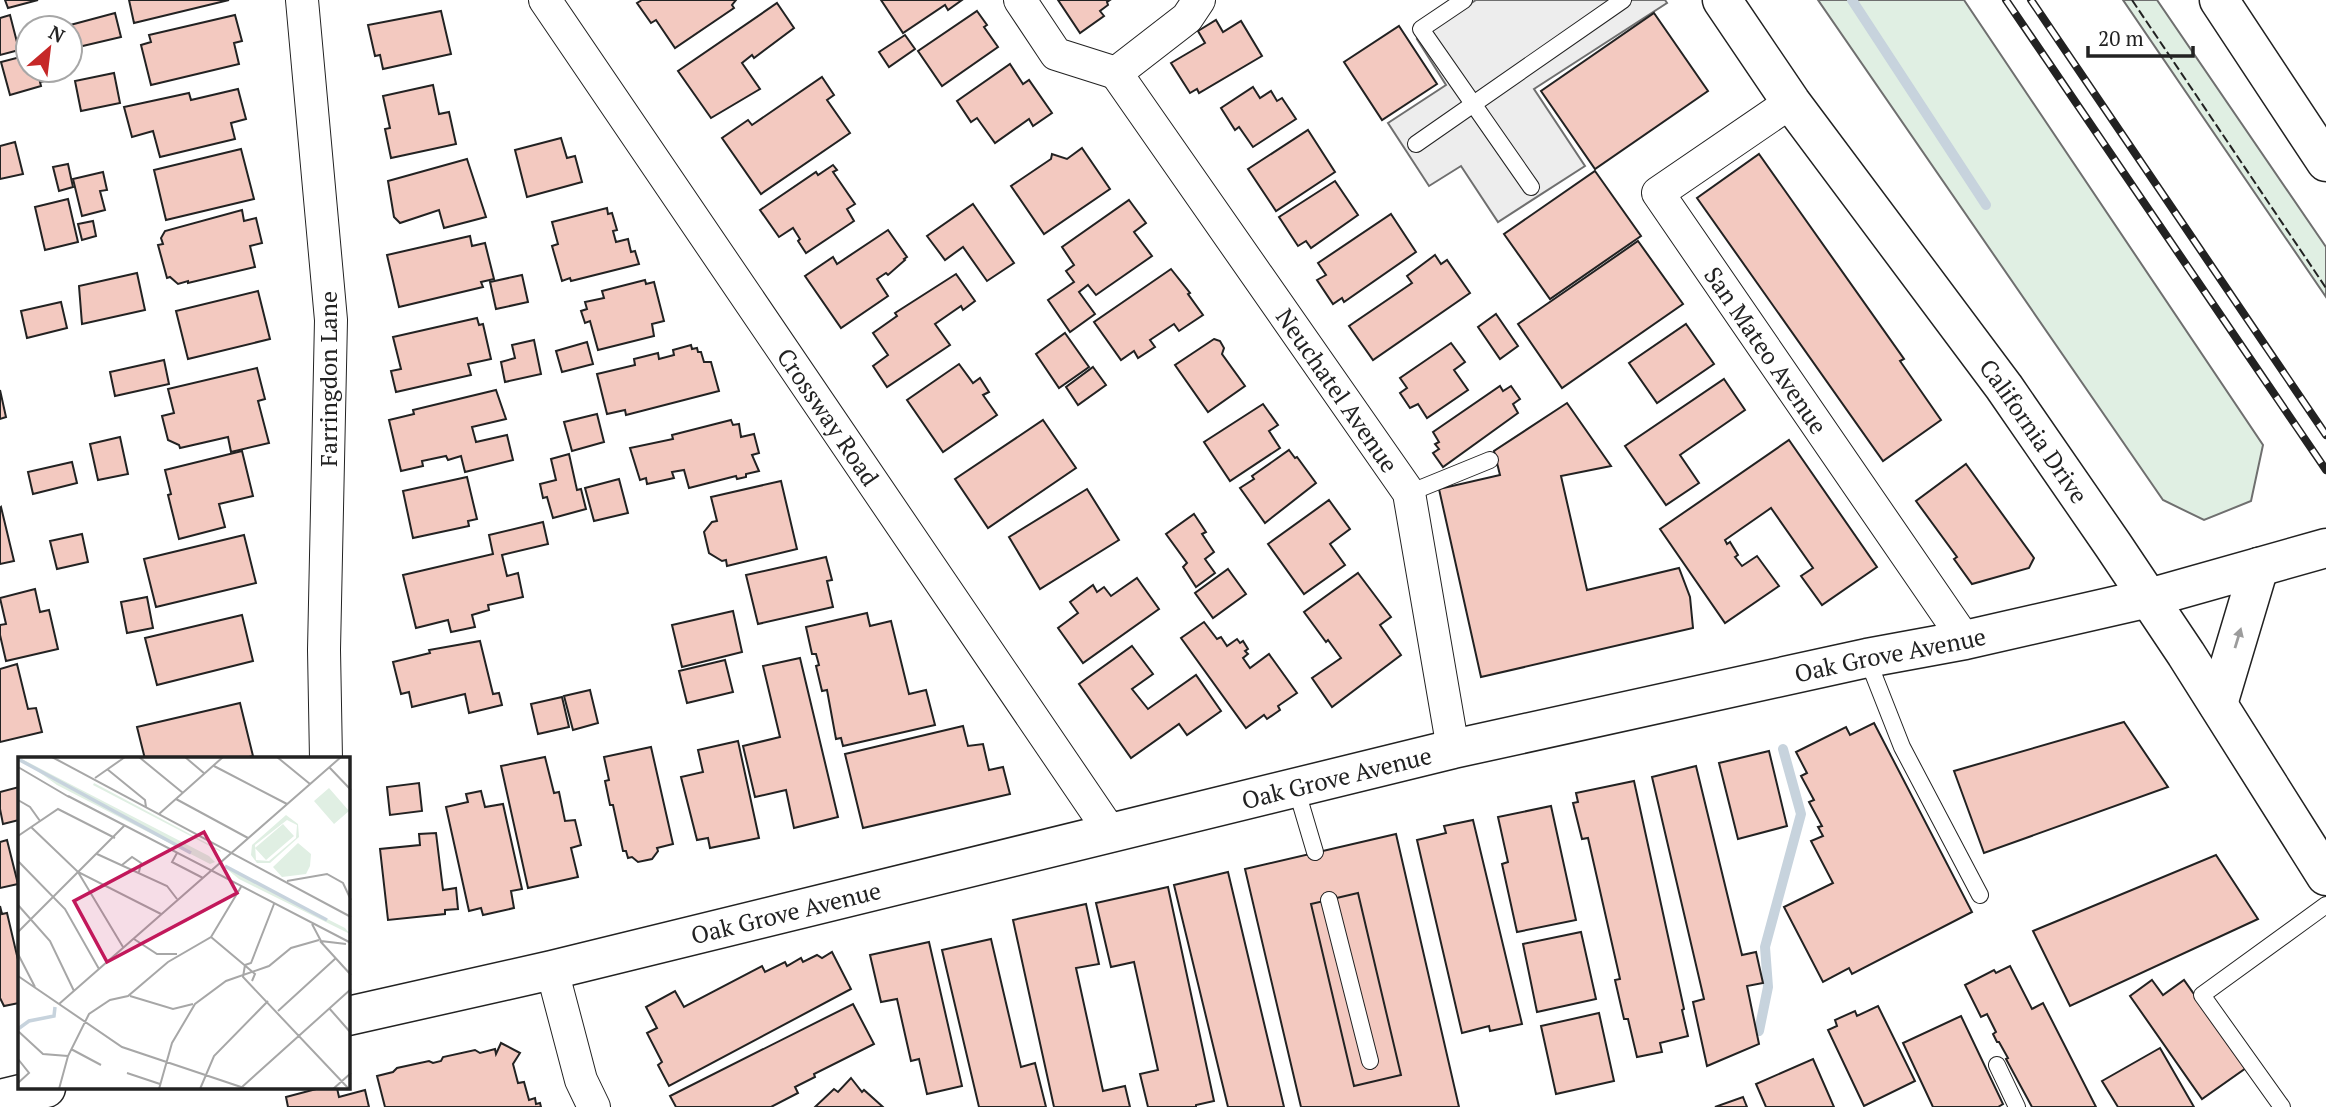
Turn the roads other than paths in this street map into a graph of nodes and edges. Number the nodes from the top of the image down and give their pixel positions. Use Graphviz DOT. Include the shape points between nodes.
graph roads {
  1 [pos="302,0"];
  2 [pos="545,0"];
  3 [pos="1020,0"];
  4 [pos="1199,0"];
  5 [pos="1464,0"];
  6 [pos="1623,0"];
  7 [pos="1721,0"];
  8 [pos="2220,0"];
  9 [pos="1116,73"];
  10 [pos="1791,102"];
  11 [pos="1474,105"];
  12 [pos="1416,144"];
  13 [pos="2326,162"];
  14 [pos="1531,187"];
  15 [pos="1490,460"];
  16 [pos="1409,493"];
  17 [pos="2326,548"];
  18 [pos="2259,567"];
  19 [pos="2149,598"];
  20 [pos="1965,640"];
  21 [pos="1867,658"];
  22 [pos="2218,704"];
  23 [pos="1453,749"];
  24 [pos="326,757"];
  25 [pos="1296,788"];
  26 [pos="1111,833"];
  27 [pos="1315,852"];
  28 [pos="2326,876"];
  29 [pos="1980,895"];
  30 [pos="1329,900"];
  31 [pos="2326,905"];
  32 [pos="552,970"];
  33 [pos="350,1016"];
  34 [pos="1370,1061"];
  35 [pos="1997,1065"];
  36 [pos="38,1090"];
  37 [pos="0,1099"];
  38 [pos="594,1107"];
  39 [pos="2017,1107"];
  40 [pos="2282,1107"];
  1 -- 24 [label="street, Farringdon Lane" via="331,320"];
  2 -- 26 [label="street, Crossway Road"];
  3 -- 9 [label="street" via="1056,54"];
  4 -- 9 [label="street" via="1186,18"];
  5 -- 11 [label="lane" via="1421,29"];
  6 -- 11 [label="lane"];
  7 -- 10 [label="street, California Drive"];
  8 -- 13 [label="street"];
  9 -- 16 [label="street, Neuchatel Avenue"];
  10 -- 19 [label="street, California Drive" via="2004,387"];
  10 -- 20 [label="street, San Mateo Avenue" via="1658,193"];
  11 -- 12 [label="lane"];
  11 -- 14 [label="lane"];
  15 -- 16 [label="lane"];
  16 -- 23 [label="street, Neuchatel Avenue"];
  17 -- 18 [label="street, Oak Grove Avenue"];
  18 -- 19 [label="street, Oak Grove Avenue"];
  22 -- 18 [label="street, one-way"];
  19 -- 20 [label="street, Oak Grove Avenue"];
  19 -- 22 [label="street, California Drive"];
  20 -- 21 [label="street, Oak Grove Avenue"];
  21 -- 23 [label="street, Oak Grove Avenue"];
  21 -- 29 [label="lane" via="1902,747"];
  22 -- 28 [label="street, California Drive"];
  23 -- 25 [label="street, Oak Grove Avenue"];
  25 -- 26 [label="street, Oak Grove Avenue"];
  25 -- 27 [label="lane"];
  26 -- 32 [label="street, Oak Grove Avenue"];
  30 -- 34 [label="lane"];
  31 -- 40 [label="lane" via="2202,995"];
  32 -- 33 [label="street, Oak Grove Avenue"];
  32 -- 38 [label="street" via="581,1080"];
  35 -- 39 [label="lane"];
  36 -- 37 [label="street"];
}
